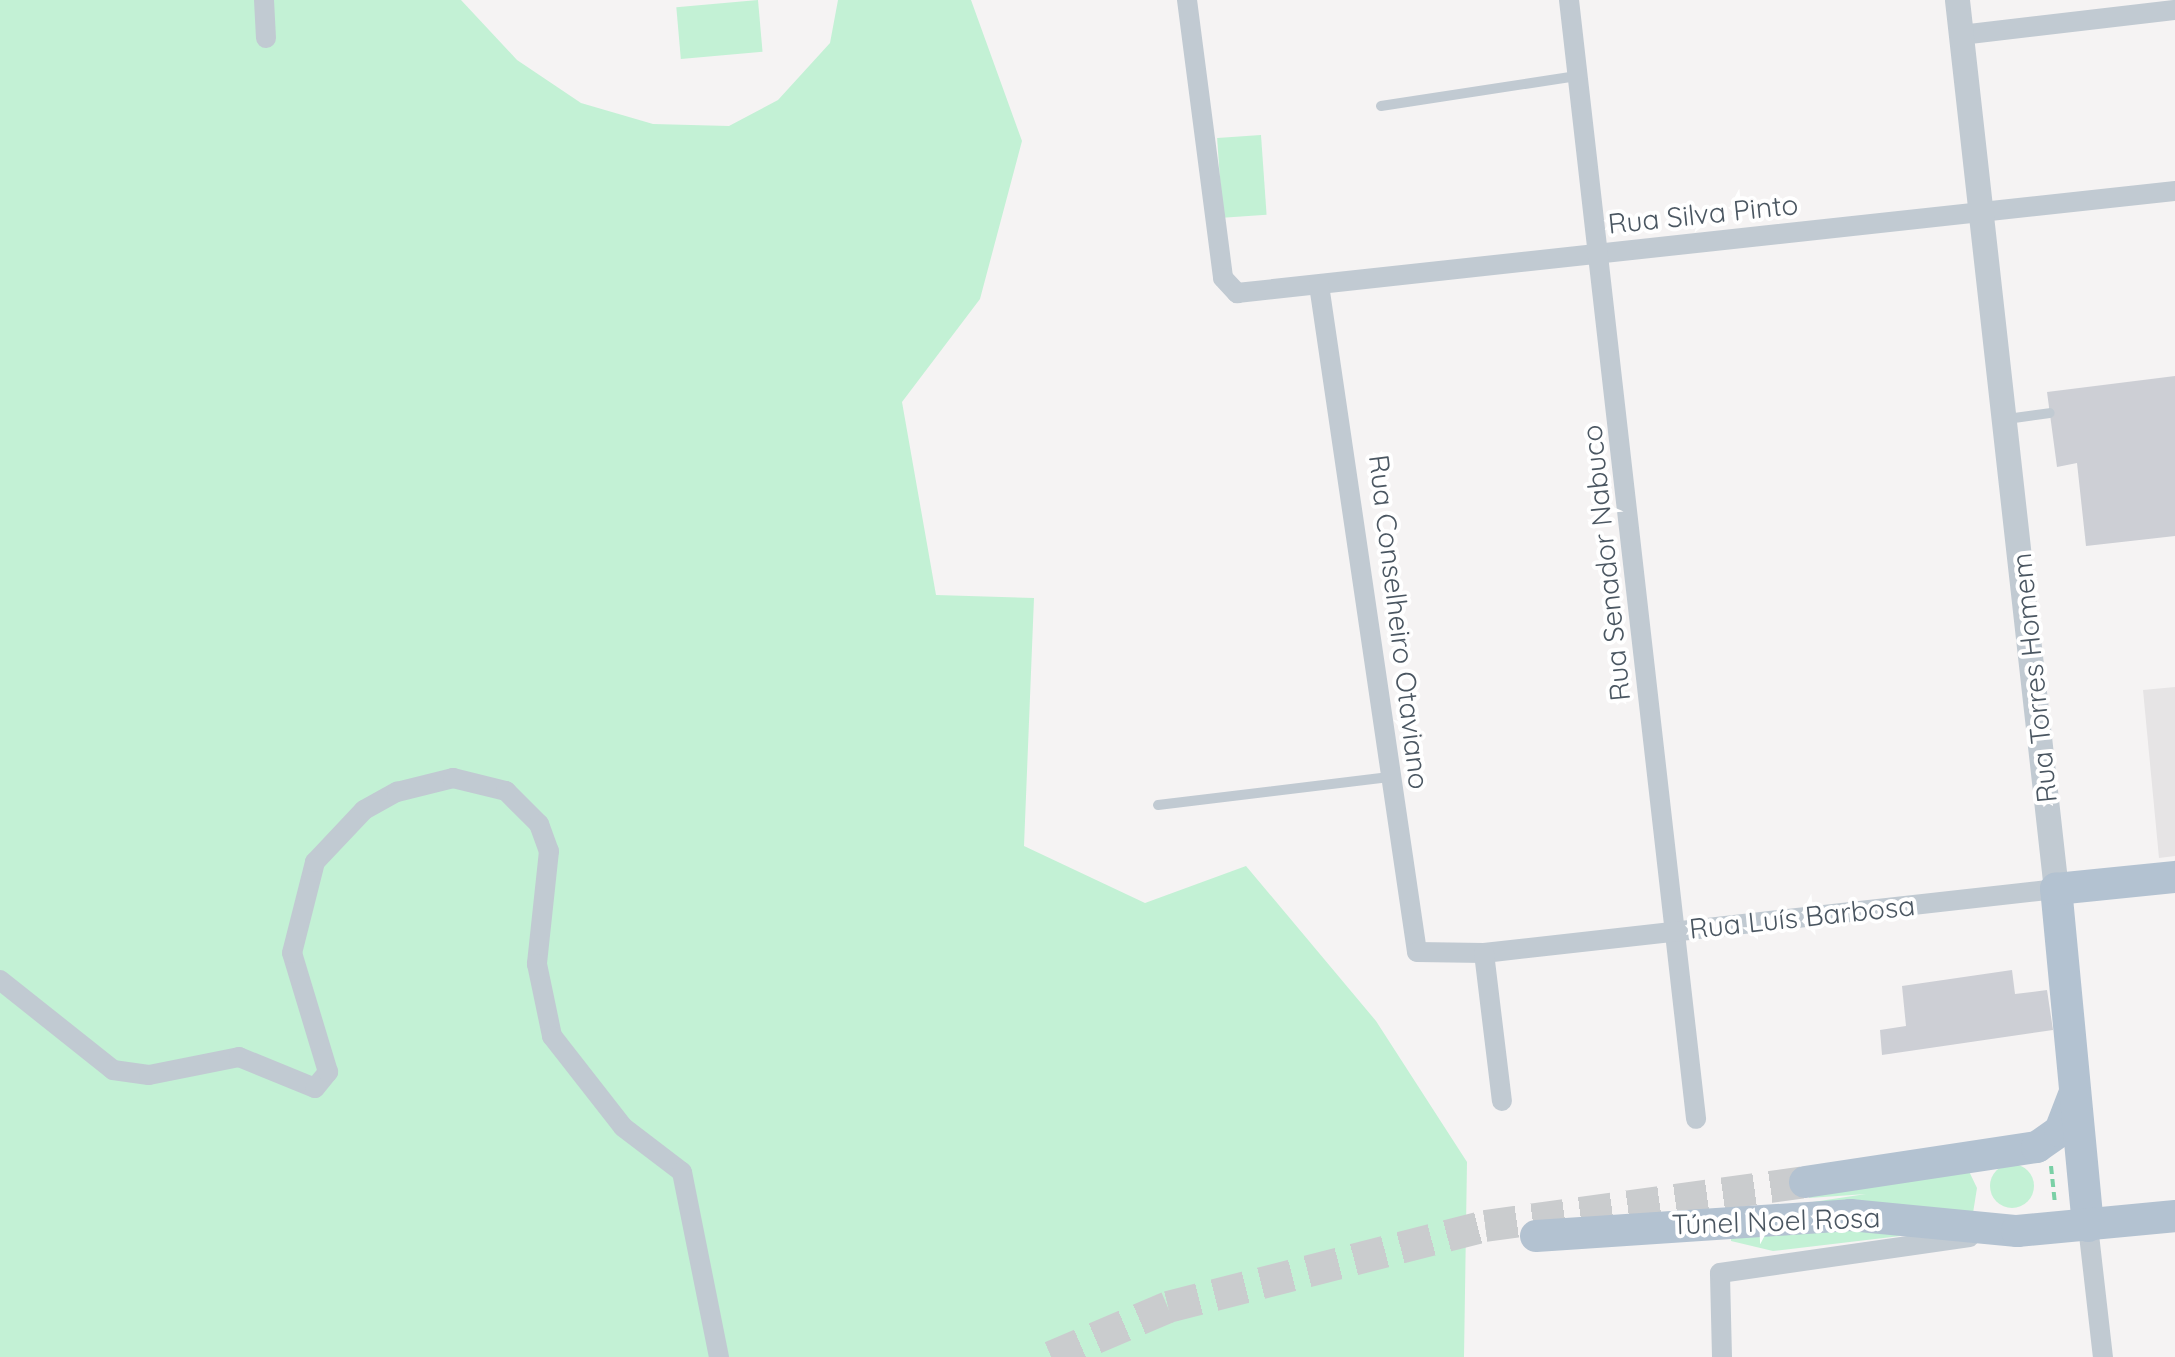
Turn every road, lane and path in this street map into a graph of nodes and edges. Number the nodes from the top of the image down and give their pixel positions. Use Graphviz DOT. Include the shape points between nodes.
graph roads {
  1 [pos="264,0"];
  2 [pos="1187,0"];
  3 [pos="1569,0"];
  4 [pos="1957,0"];
  5 [pos="2175,10"];
  6 [pos="1961,35"];
  7 [pos="266,38"];
  8 [pos="1578,76"];
  9 [pos="1380,106"];
  10 [pos="2175,191"];
  11 [pos="1983,212"];
  12 [pos="1600,252"];
  13 [pos="1319,285"];
  14 [pos="2050,413"];
  15 [pos="2006,420"];
  16 [pos="1391,777"];
  17 [pos="1158,804"];
  18 [pos="2175,876"];
  19 [pos="2056,889"];
  20 [pos="1675,930"];
  21 [pos="1484,953"];
  22 [pos="1430,957"];
  23 [pos="0,980"];
  24 [pos="2075,1089"];
  25 [pos="1502,1101"];
  26 [pos="1696,1119"];
  27 [pos="2050,1152"];
  28 [pos="1804,1182"];
  29 [pos="2056,1216"];
  30 [pos="2175,1216"];
  31 [pos="2088,1226"];
  32 [pos="2017,1231"];
  33 [pos="1536,1236"];
  34 [pos="719,1357"];
  35 [pos="1722,1357"];
  36 [pos="2103,1357"];
  1 -- 7 [label="street"];
  2 -- 13 [label="street, Rua Silva Pinto" via="1223,278 1238,293"];
  3 -- 8 [label="street, Rua Senador Nabuco"];
  4 -- 6 [label="street, Rua Torres Homem"];
  5 -- 6 [label="street"];
  6 -- 11 [label="street, Rua Torres Homem"];
  8 -- 9 [label="lane"];
  8 -- 12 [label="street, Rua Senador Nabuco"];
  10 -- 11 [label="street, Rua Silva Pinto"];
  11 -- 12 [label="street, Rua Silva Pinto"];
  11 -- 15 [label="street, Rua Torres Homem"];
  12 -- 13 [label="street, Rua Silva Pinto"];
  12 -- 20 [label="street, Rua Senador Nabuco"];
  13 -- 16 [label="street, Rua Conselheiro Otaviano"];
  14 -- 15 [label="lane"];
  15 -- 19 [label="street, Rua Torres Homem"];
  16 -- 17 [label="lane"];
  16 -- 22 [label="street, Rua Conselheiro Otaviano" via="1411,941"];
  18 -- 19 [label="main road, Rua Luís Barbosa"];
  19 -- 20 [label="street, Rua Luís Barbosa"];
  19 -- 24 [label="main road, Rua Torres Homem"];
  20 -- 21 [label="street, Rua Luís Barbosa"];
  20 -- 26 [label="street, Rua Senador Nabuco"];
  21 -- 22 [label="street, Rua Luís Barbosa"];
  21 -- 25 [label="street"];
  23 -- 34 [label="street" via="113,1070 148,1074 239,1057 315,1088 328,1072 292,952 315,862 364,810 397,792 454,778 506,791 539,824 549,851 537,964 552,1036 623,1127 682,1172"];
  24 -- 28 [label="main road, Túnel Noel Rosa" via="2065,1124 2046,1144"];
  24 -- 31 [label="main road, Rua Torres Homem"];
  27 -- 29 [label="path"];
  30 -- 31 [label="main road, Túnel Noel Rosa"];
  31 -- 32 [label="main road, Túnel Noel Rosa"];
  31 -- 36 [label="street, Rua Torres Homem"];
  32 -- 33 [label="main road, Túnel Noel Rosa" via="1850,1215"];
  32 -- 35 [label="street" via="1720,1273"];
}
